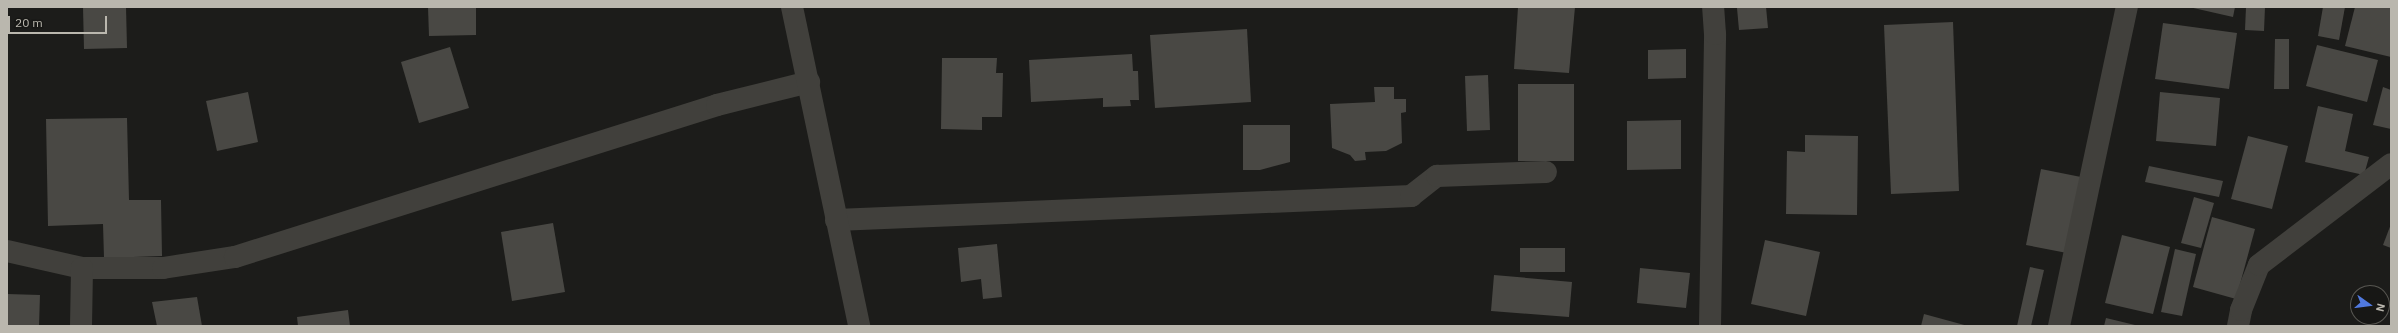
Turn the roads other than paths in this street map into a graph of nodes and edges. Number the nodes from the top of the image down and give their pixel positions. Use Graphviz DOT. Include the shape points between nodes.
graph roads {
  1 [pos="792,7"];
  2 [pos="1713,7"];
  3 [pos="2127,7"];
  4 [pos="809,82"];
  5 [pos="2391,164"];
  6 [pos="1546,172"];
  7 [pos="836,220"];
  8 [pos="7,252"];
  9 [pos="82,268"];
  10 [pos="81,326"];
  11 [pos="858,326"];
  12 [pos="1710,326"];
  13 [pos="2059,326"];
  14 [pos="2238,326"];
  1 -- 4 [label="street"];
  2 -- 12 [label="street" via="1715,34"];
  3 -- 13 [label="street"];
  4 -- 7 [label="street"];
  4 -- 9 [label="street" via="717,105 235,257 163,268"];
  5 -- 14 [label="street" via="2259,265 2241,310"];
  6 -- 7 [label="street" via="1437,176 1411,196"];
  7 -- 11 [label="street"];
  8 -- 9 [label="street"];
  9 -- 10 [label="street"];
}
